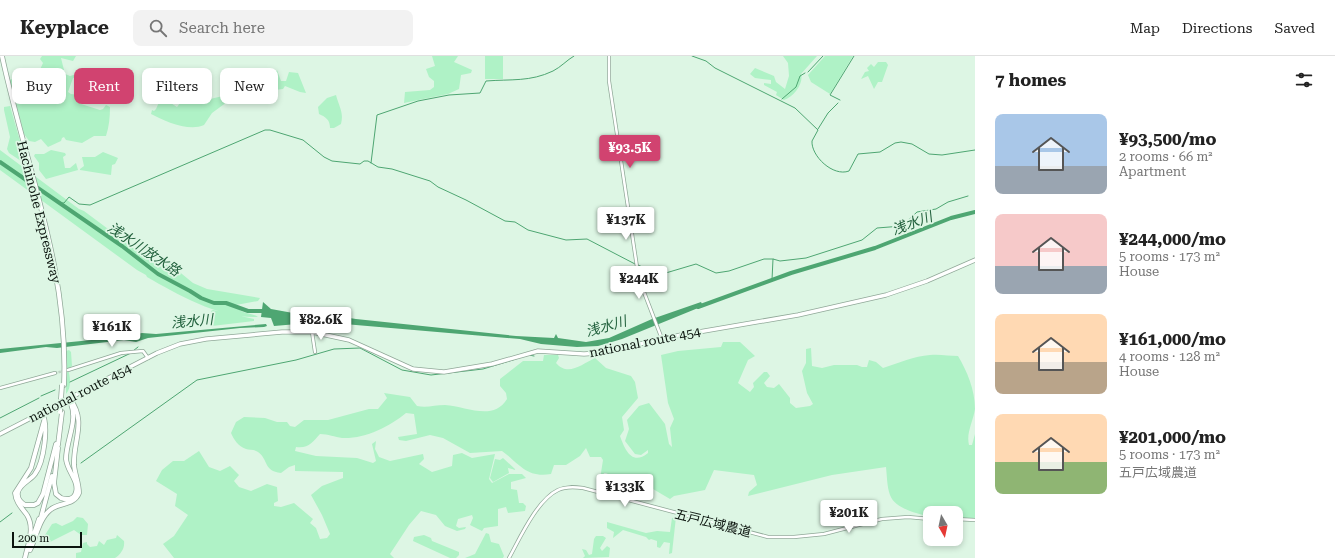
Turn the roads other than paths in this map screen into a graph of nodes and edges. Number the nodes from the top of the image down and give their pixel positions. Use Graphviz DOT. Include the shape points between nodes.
graph roads {
  1 [pos="1,56"];
  2 [pos="609,56"];
  3 [pos="975,260"];
  4 [pos="312,332"];
  5 [pos="662,339"];
  6 [pos="315,352"];
  7 [pos="148,358"];
  8 [pos="68,370"];
  9 [pos="55,374"];
  10 [pos="0,388"];
  11 [pos="70,399"];
  12 [pos="42,413"];
  13 [pos="0,434"];
  14 [pos="57,446"];
  15 [pos="923,518"];
  16 [pos="963,519"];
  17 [pos="975,520"];
  18 [pos="30,550"];
  19 [pos="25,558"];
  20 [pos="509,558"];
  1 -- 14 [label="highway, Hachinohe Expressway, bridge" via="55,263 64,356"];
  2 -- 5 [label="street" via="609,81 637,267"];
  3 -- 5 [label="highway, national route 454" via="881,297 798,315"];
  4 -- 5 [label="highway, national route 454" via="349,340 408,367 437,372 486,365 530,352 547,350 590,354"];
  4 -- 6 [label="street"];
  4 -- 7 [label="highway, national route 454" via="206,339 180,344"];
  7 -- 8 [label="street" via="143,351 128,352"];
  7 -- 11 [label="highway, national route 454"];
  9 -- 10 [label="street"];
  11 -- 12 [label="highway, national route 454"];
  11 -- 14 [label="highway" via="74,416 66,460 76,490 74,496 69,499 61,498 55,489"];
  11 -- 18 [label="highway" via="79,417 74,462 79,493 72,502 54,507 48,512"];
  12 -- 13 [label="highway, national route 454"];
  12 -- 14 [label="highway" via="46,425 39,467 34,476 20,487 18,493 20,501 25,505 34,505 42,498"];
  12 -- 19 [label="highway" via="44,424 36,443 31,468 15,493 16,500 30,523"];
  14 -- 18 [label="highway, Hachinohe Expressway" via="49,490"];
  14 -- 19 [label="highway, Hachinohe Expressway" via="47,492"];
  15 -- 20 [label="street, 五戸広域農道" via="882,519 824,534 768,536 583,488 564,488 553,493 541,506"];
  16 -- 17 [label="street"];
  18 -- 19 [label="highway, Hachinohe Expressway"];
}
